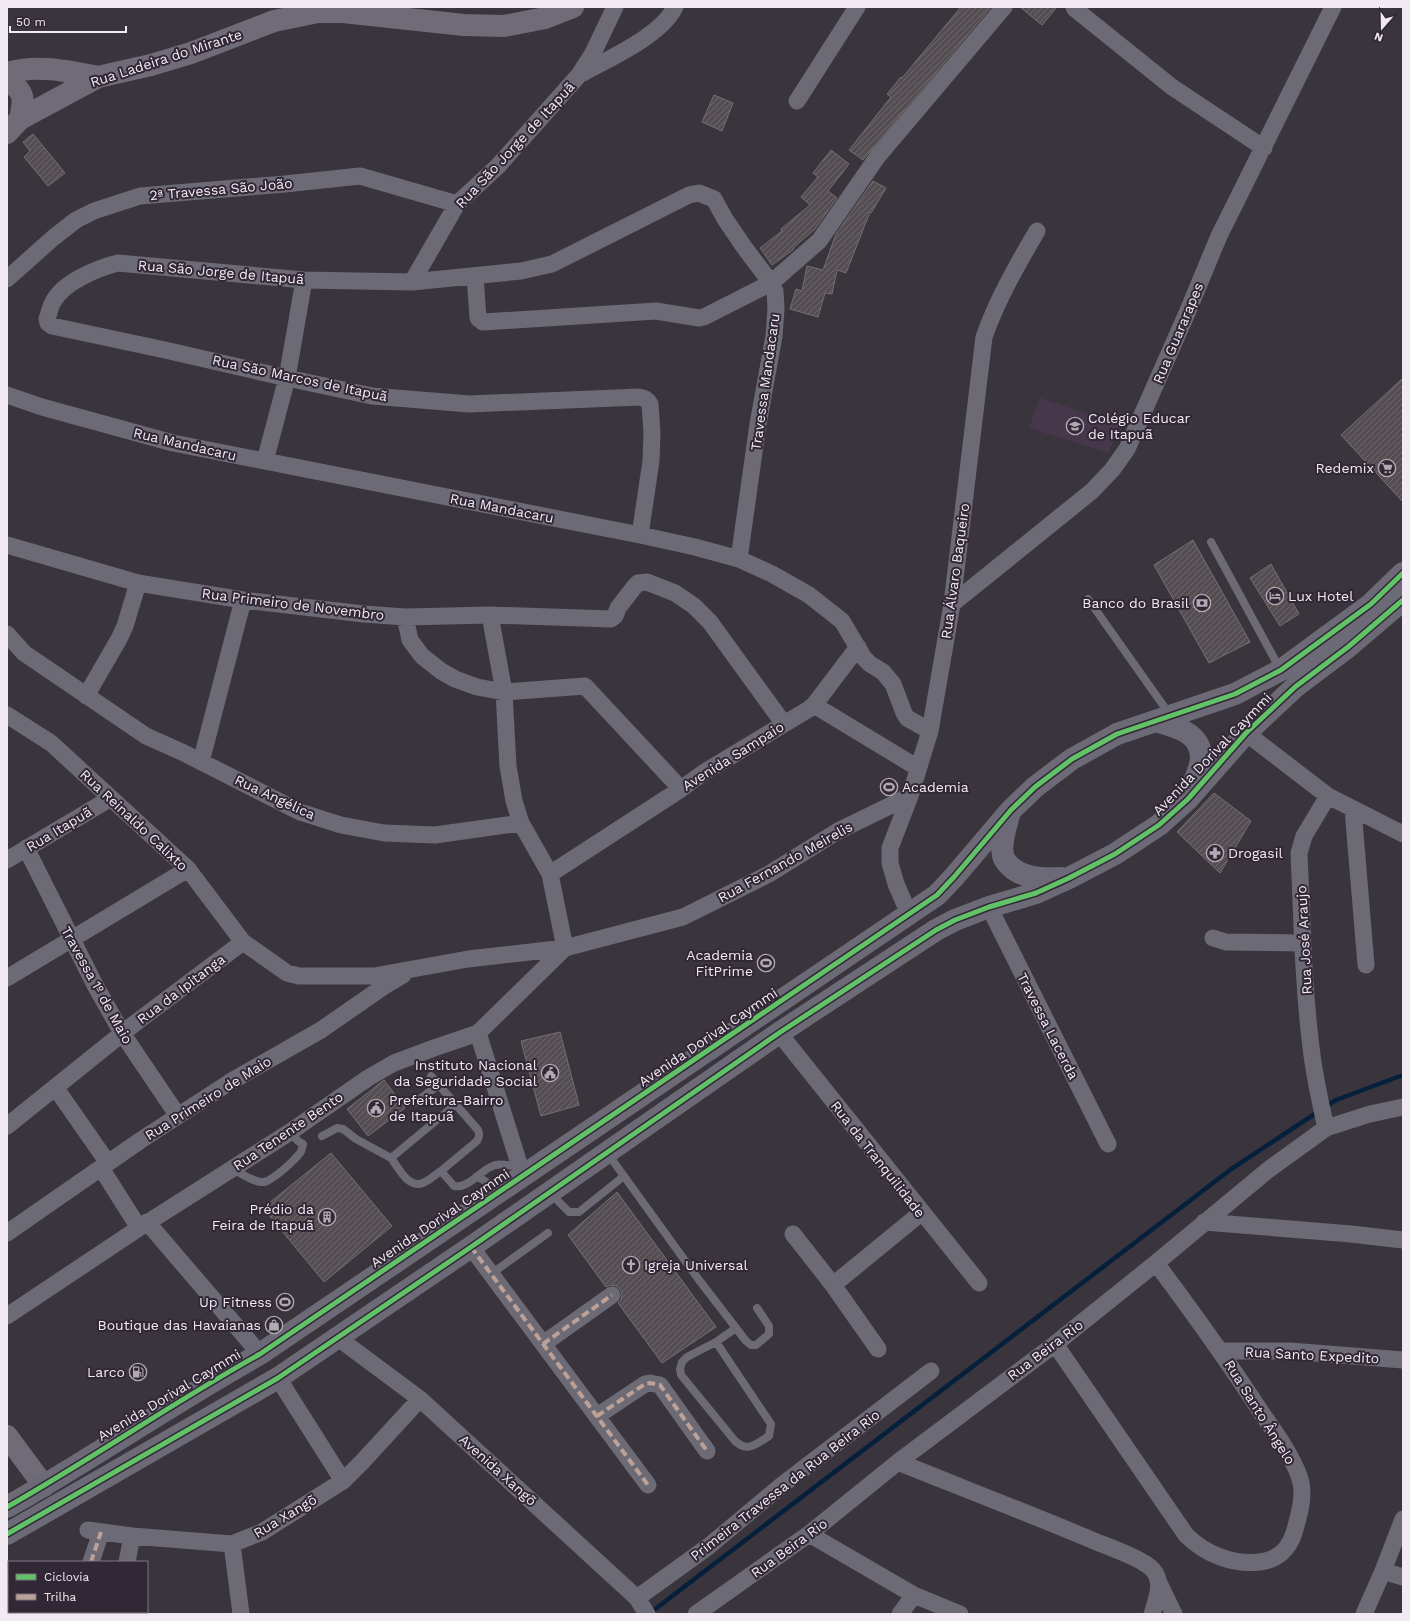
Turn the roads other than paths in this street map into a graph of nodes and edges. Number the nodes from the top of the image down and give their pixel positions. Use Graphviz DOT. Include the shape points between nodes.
graph roads {
  1 [pos="573,7"];
  2 [pos="615,7"];
  3 [pos="675,7"];
  4 [pos="857,7"];
  5 [pos="1004,7"];
  6 [pos="1074,7"];
  7 [pos="1333,7"];
  8 [pos="7,73"];
  9 [pos="579,75"];
  10 [pos="98,77"];
  11 [pos="7,81"];
  12 [pos="797,101"];
  13 [pos="13,126"];
  14 [pos="1264,148"];
  15 [pos="714,199"];
  16 [pos="457,204"];
  17 [pos="1037,231"];
  18 [pos="102,267"];
  19 [pos="475,276"];
  20 [pos="7,279"];
  21 [pos="304,280"];
  22 [pos="412,282"];
  23 [pos="772,283"];
  24 [pos="287,378"];
  25 [pos="7,395"];
  26 [pos="265,461"];
  27 [pos="640,535"];
  28 [pos="1211,542"];
  29 [pos="7,545"];
  30 [pos="739,560"];
  31 [pos="1403,573"];
  32 [pos="138,583"];
  33 [pos="1088,599"];
  34 [pos="243,600"];
  35 [pos="1403,600"];
  36 [pos="952,604"];
  37 [pos="490,615"];
  38 [pos="405,617"];
  39 [pos="7,634"];
  40 [pos="858,647"];
  41 [pos="1281,670"];
  42 [pos="504,692"];
  43 [pos="86,696"];
  44 [pos="814,705"];
  45 [pos="7,716"];
  46 [pos="1163,718"];
  47 [pos="784,724"];
  48 [pos="930,731"];
  49 [pos="1246,733"];
  50 [pos="201,762"];
  51 [pos="918,768"];
  52 [pos="681,789"];
  53 [pos="910,796"];
  54 [pos="1328,796"];
  55 [pos="111,798"];
  56 [pos="1188,799"];
  57 [pos="1353,809"];
  58 [pos="1011,810"];
  59 [pos="521,823"];
  60 [pos="1400,828"];
  61 [pos="26,848"];
  62 [pos="7,860"];
  63 [pos="188,869"];
  64 [pos="550,874"];
  65 [pos="1069,878"];
  66 [pos="989,907"];
  67 [pos="909,914"];
  68 [pos="1214,938"];
  69 [pos="72,940"];
  70 [pos="243,942"];
  71 [pos="1302,943"];
  72 [pos="565,948"];
  73 [pos="1366,965"];
  74 [pos="414,969"];
  75 [pos="7,978"];
  76 [pos="122,1033"];
  77 [pos="478,1033"];
  78 [pos="779,1033"];
  79 [pos="431,1076"];
  80 [pos="438,1085"];
  81 [pos="55,1087"];
  82 [pos="414,1103"];
  83 [pos="455,1105"];
  84 [pos="1403,1107"];
  85 [pos="178,1116"];
  86 [pos="1324,1123"];
  87 [pos="7,1126"];
  88 [pos="290,1132"];
  89 [pos="322,1136"];
  90 [pos="1108,1144"];
  91 [pos="607,1152"];
  92 [pos="391,1158"];
  93 [pos="104,1165"];
  94 [pos="232,1169"];
  95 [pos="441,1171"];
  96 [pos="523,1171"];
  97 [pos="624,1176"];
  98 [pos="476,1177"];
  99 [pos="549,1192"];
  100 [pos="494,1197"];
  101 [pos="921,1213"];
  102 [pos="1204,1222"];
  103 [pos="143,1225"];
  104 [pos="7,1233"];
  105 [pos="548,1234"];
  106 [pos="793,1234"];
  107 [pos="1403,1240"];
  108 [pos="470,1247"];
  109 [pos="1156,1263"];
  110 [pos="491,1274"];
  111 [pos="979,1283"];
  112 [pos="833,1285"];
  113 [pos="612,1296"];
  114 [pos="757,1308"];
  115 [pos="7,1316"];
  116 [pos="736,1328"];
  117 [pos="338,1338"];
  118 [pos="716,1342"];
  119 [pos="543,1344"];
  120 [pos="1055,1344"];
  121 [pos="878,1349"];
  122 [pos="1221,1351"];
  123 [pos="260,1354"];
  124 [pos="1403,1360"];
  125 [pos="931,1371"];
  126 [pos="278,1378"];
  127 [pos="420,1399"];
  128 [pos="597,1416"];
  129 [pos="7,1436"];
  130 [pos="707,1451"];
  131 [pos="898,1462"];
  132 [pos="342,1481"];
  133 [pos="648,1485"];
  134 [pos="44,1486"];
  135 [pos="7,1507"];
  136 [pos="1403,1519"];
  137 [pos="7,1534"];
  138 [pos="809,1534"];
  139 [pos="132,1536"];
  140 [pos="232,1544"];
  141 [pos="91,1561"];
  142 [pos="127,1561"];
  143 [pos="1383,1571"];
  144 [pos="1403,1577"];
  145 [pos="1159,1583"];
  146 [pos="914,1595"];
  147 [pos="641,1604"];
  148 [pos="701,1613"];
  149 [pos="242,1614"];
  150 [pos="900,1614"];
  151 [pos="960,1614"];
  152 [pos="1152,1614"];
  153 [pos="1174,1614"];
  154 [pos="1364,1614"];
  1 -- 10 [label="street, Rua Ladeira do Mirante" via="545,18 504,26 464,25 367,14 318,12 274,21 151,65"];
  2 -- 9 [label="street, Rua São Jorge de Itapuã" via="593,54"];
  3 -- 9 [label="street" via="662,26"];
  4 -- 12 [label="street"];
  5 -- 23 [label="street" via="878,156 819,241"];
  6 -- 14 [label="street" via="1172,88"];
  7 -- 14 [label="street, Rua Guararapes"];
  8 -- 10 [label="street" via="30,68"];
  9 -- 16 [label="street, Rua São Jorge de Itapuã" via="498,166"];
  10 -- 13 [label="street, Rua Ladeira do Mirante"];
  11 -- 13 [label="street" via="22,94 24,101"];
  14 -- 36 [label="street, Rua Guararapes" via="1219,236 1123,454 1092,491"];
  15 -- 19 [label="street, Rua São Jorge de Itapuã" via="699,193 689,195 552,264 521,271"];
  15 -- 23 [label="street, Travessa Mandacaru" via="744,247"];
  16 -- 20 [label="street, 2ª Travessa São João" via="360,176 140,196 94,211 76,220"];
  16 -- 22 [label="street, Rua São Jorge de Itapuã"];
  17 -- 36 [label="street, Rua Álvaro Baqueiro" via="1019,261 984,337"];
  18 -- 21 [label="street, Rua São Jorge de Itapuã" via="118,264"];
  18 -- 24 [label="street, Rua São Marcos de Itapuã" via="82,276 59,293 53,301 48,322 52,326"];
  19 -- 22 [label="street, Rua São Jorge de Itapuã"];
  19 -- 23 [label="street" via="478,318 484,322 656,311 704,318"];
  21 -- 22 [label="street, Rua São Jorge de Itapuã"];
  21 -- 24 [label="street"];
  23 -- 30 [label="street, Travessa Mandacaru" via="776,309 774,336 758,424"];
  24 -- 26 [label="street"];
  24 -- 27 [label="street, Rua São Marcos de Itapuã" via="372,396 469,404 644,398 650,404 652,433 651,461"];
  25 -- 26 [label="street, Rua Mandacaru" via="173,443"];
  26 -- 27 [label="street, Rua Mandacaru"];
  27 -- 30 [label="street, Rua Mandacaru" via="695,546"];
  28 -- 41 [label="lane"];
  29 -- 32 [label="street, Rua Primeiro de Novembro"];
  30 -- 40 [label="street, Rua Mandacaru" via="772,574 809,595 842,621"];
  31 -- 41 [label="main road, Avenida Dorival Caymmi" via="1371,604"];
  32 -- 34 [label="street, Rua Primeiro de Novembro"];
  32 -- 43 [label="street" via="125,626"];
  33 -- 46 [label="lane"];
  34 -- 38 [label="street, Rua Primeiro de Novembro"];
  34 -- 50 [label="street"];
  35 -- 49 [label="main road, Avenida Dorival Caymmi" via="1348,647 1295,687"];
  36 -- 48 [label="street, Rua Álvaro Baqueiro"];
  37 -- 38 [label="street, Rua Primeiro de Novembro"];
  37 -- 42 [label="street"];
  37 -- 47 [label="street, Rua Primeiro de Novembro" via="611,619 638,583 647,582 675,593 694,606 710,622"];
  38 -- 42 [label="street" via="410,640 422,656 441,671 477,687"];
  39 -- 43 [label="street, Rua Angélica" via="24,654"];
  40 -- 44 [label="street"];
  40 -- 48 [label="street, Rua Mandacaru" via="870,664 883,672 893,684 907,718"];
  41 -- 46 [label="main road, Avenida Dorival Caymmi" via="1235,694"];
  42 -- 52 [label="street" via="585,686"];
  42 -- 59 [label="street" via="508,766"];
  43 -- 50 [label="street, Rua Angélica" via="146,736"];
  44 -- 47 [label="street, Avenida Sampaio"];
  44 -- 51 [label="street"];
  45 -- 55 [label="street, Rua Reinaldo Calixto" via="51,743"];
  46 -- 56 [label="main road" via="1194,738 1199,746 1199,766"];
  46 -- 58 [label="main road, Avenida Dorival Caymmi" via="1117,734 1072,759 1035,787"];
  47 -- 52 [label="street, Avenida Sampaio"];
  48 -- 51 [label="street, Rua Álvaro Baqueiro"];
  49 -- 54 [label="street"];
  49 -- 56 [label="main road, Avenida Dorival Caymmi"];
  50 -- 59 [label="street, Rua Angélica" via="300,812 341,825 384,833 435,835"];
  51 -- 53 [label="street, Rua Álvaro Baqueiro"];
  52 -- 64 [label="street, Avenida Sampaio"];
  53 -- 67 [label="street, Rua Álvaro Baqueiro" via="890,848 890,862 896,884"];
  53 -- 72 [label="street, Rua Fernando Meirelis" via="838,831 769,874 683,917"];
  54 -- 57 [label="street"];
  54 -- 71 [label="street, Rua José Araujo" via="1304,836 1299,853"];
  55 -- 61 [label="street, Rua Itapuã"];
  55 -- 63 [label="street, Rua Reinaldo Calixto"];
  56 -- 65 [label="main road, Avenida Dorival Caymmi" via="1159,825 1115,854"];
  57 -- 60 [label="street"];
  57 -- 73 [label="street"];
  58 -- 65 [label="main road" via="1002,846 1003,857 1010,867 1020,874 1034,877"];
  58 -- 67 [label="main road, Avenida Dorival Caymmi" via="941,891"];
  59 -- 64 [label="street"];
  61 -- 62 [label="street, Rua Itapuã"];
  61 -- 69 [label="street, Travessa 1º de Maio"];
  63 -- 69 [label="street"];
  63 -- 70 [label="street, Rua Reinaldo Calixto"];
  64 -- 72 [label="street"];
  65 -- 66 [label="main road, Avenida Dorival Caymmi" via="1036,893"];
  66 -- 78 [label="main road, Avenida Dorival Caymmi" via="936,930"];
  66 -- 90 [label="street, Travessa Lacerda"];
  67 -- 96 [label="main road, Avenida Dorival Caymmi"];
  68 -- 71 [label="street" via="1226,942"];
  69 -- 75 [label="street"];
  69 -- 76 [label="street, Travessa 1º de Maio"];
  70 -- 74 [label="street, Rua Reinaldo Calixto" via="287,973 299,976 374,976"];
  70 -- 76 [label="street, Rua da Ipitanga"];
  71 -- 86 [label="street, Rua José Araujo" via="1311,1047"];
  72 -- 74 [label="street, Rua Fernando Meirelis" via="468,959"];
  72 -- 77 [label="street, Rua Tenente Bento"];
  74 -- 85 [label="street, Rua Primeiro de Maio" via="321,1030 230,1082"];
  76 -- 81 [label="street, Rua da Ipitanga"];
  76 -- 85 [label="street, Travessa 1º de Maio"];
  77 -- 88 [label="street, Rua Tenente Bento" via="394,1063"];
  77 -- 96 [label="street"];
  78 -- 91 [label="main road, Avenida Dorival Caymmi"];
  78 -- 101 [label="street, Rua da Tranquilidade"];
  79 -- 80 [label="lane"];
  80 -- 82 [label="lane"];
  80 -- 83 [label="lane"];
  81 -- 87 [label="street, Rua da Ipitanga"];
  81 -- 93 [label="street"];
  83 -- 92 [label="lane"];
  83 -- 95 [label="lane" via="478,1130 479,1137"];
  84 -- 86 [label="street, Rua Beira Rio"];
  85 -- 93 [label="street, Rua Primeiro de Maio"];
  86 -- 102 [label="street, Rua Beira Rio"];
  88 -- 94 [label="street, Rua Tenente Bento"];
  88 -- 94 [label="lane" via="303,1144 301,1152 269,1180 256,1181"];
  89 -- 92 [label="lane" via="337,1128 343,1129"];
  91 -- 97 [label="lane"];
  91 -- 99 [label="main road, Avenida Dorival Caymmi"];
  92 -- 95 [label="lane" via="408,1181 417,1184"];
  93 -- 103 [label="street"];
  93 -- 104 [label="street, Rua Primeiro de Maio"];
  94 -- 103 [label="street, Rua Tenente Bento"];
  95 -- 98 [label="lane" via="454,1186 462,1186"];
  96 -- 98 [label="lane" via="497,1164"];
  96 -- 100 [label="main road, Avenida Dorival Caymmi"];
  97 -- 99 [label="lane" via="580,1212 568,1212"];
  97 -- 116 [label="lane"];
  98 -- 100 [label="lane" via="484,1179 491,1186"];
  99 -- 108 [label="main road, Avenida Dorival Caymmi"];
  100 -- 123 [label="main road, Avenida Dorival Caymmi"];
  101 -- 111 [label="street, Rua da Tranquilidade"];
  101 -- 112 [label="street"];
  102 -- 107 [label="street"];
  102 -- 109 [label="street, Rua Beira Rio"];
  103 -- 115 [label="street, Rua Tenente Bento"];
  103 -- 123 [label="street"];
  105 -- 110 [label="lane"];
  106 -- 112 [label="street"];
  108 -- 110 [label="street"];
  108 -- 117 [label="main road, Avenida Dorival Caymmi"];
  109 -- 120 [label="street, Rua Beira Rio"];
  109 -- 122 [label="street, Rua Santo Ângelo"];
  110 -- 119 [label="street"];
  112 -- 121 [label="street"];
  113 -- 119 [label="street"];
  114 -- 116 [label="lane" via="769,1326 769,1334 756,1345 751,1345"];
  116 -- 118 [label="lane"];
  117 -- 126 [label="main road, Avenida Dorival Caymmi"];
  117 -- 127 [label="street, Avenida Xangõ"];
  118 -- 118 [label="lane" via="687,1357 682,1362 681,1375 735,1441 752,1447 769,1436 772,1424"];
  119 -- 128 [label="street"];
  120 -- 122 [label="street, Rua Santo Ângelo" via="1190,1539 1215,1556 1234,1561 1259,1562 1273,1559 1285,1550 1299,1517 1302,1494 1300,1477 1281,1442"];
  120 -- 131 [label="street, Rua Beira Rio"];
  122 -- 124 [label="street, Rua Santo Expedito" via="1290,1351"];
  123 -- 134 [label="main road, Avenida Dorival Caymmi"];
  125 -- 147 [label="street, Primeira Travessa da Rua Beira Rio" via="782,1485"];
  126 -- 132 [label="street"];
  126 -- 137 [label="main road, Avenida Dorival Caymmi"];
  127 -- 132 [label="street, Rua Xangõ"];
  127 -- 147 [label="street, Avenida Xangõ"];
  128 -- 130 [label="street" via="645,1384 660,1385"];
  128 -- 133 [label="street"];
  129 -- 134 [label="street"];
  131 -- 138 [label="street, Rua Beira Rio"];
  131 -- 145 [label="street" via="1069,1530 1134,1559 1154,1570"];
  132 -- 140 [label="street, Rua Xangõ" via="262,1532"];
  134 -- 135 [label="main road, Avenida Dorival Caymmi"];
  136 -- 143 [label="street"];
  138 -- 146 [label="street"];
  138 -- 148 [label="street, Rua Beira Rio"];
  139 -- 140 [label="street, Rua Xangõ"];
  139 -- 141 [label="street, Rua Xangõ" via="95,1531"];
  139 -- 142 [label="street"];
  140 -- 149 [label="street"];
  143 -- 144 [label="street"];
  143 -- 154 [label="street"];
  145 -- 152 [label="street"];
  145 -- 153 [label="street"];
  146 -- 150 [label="street"];
  146 -- 151 [label="street"];
}
